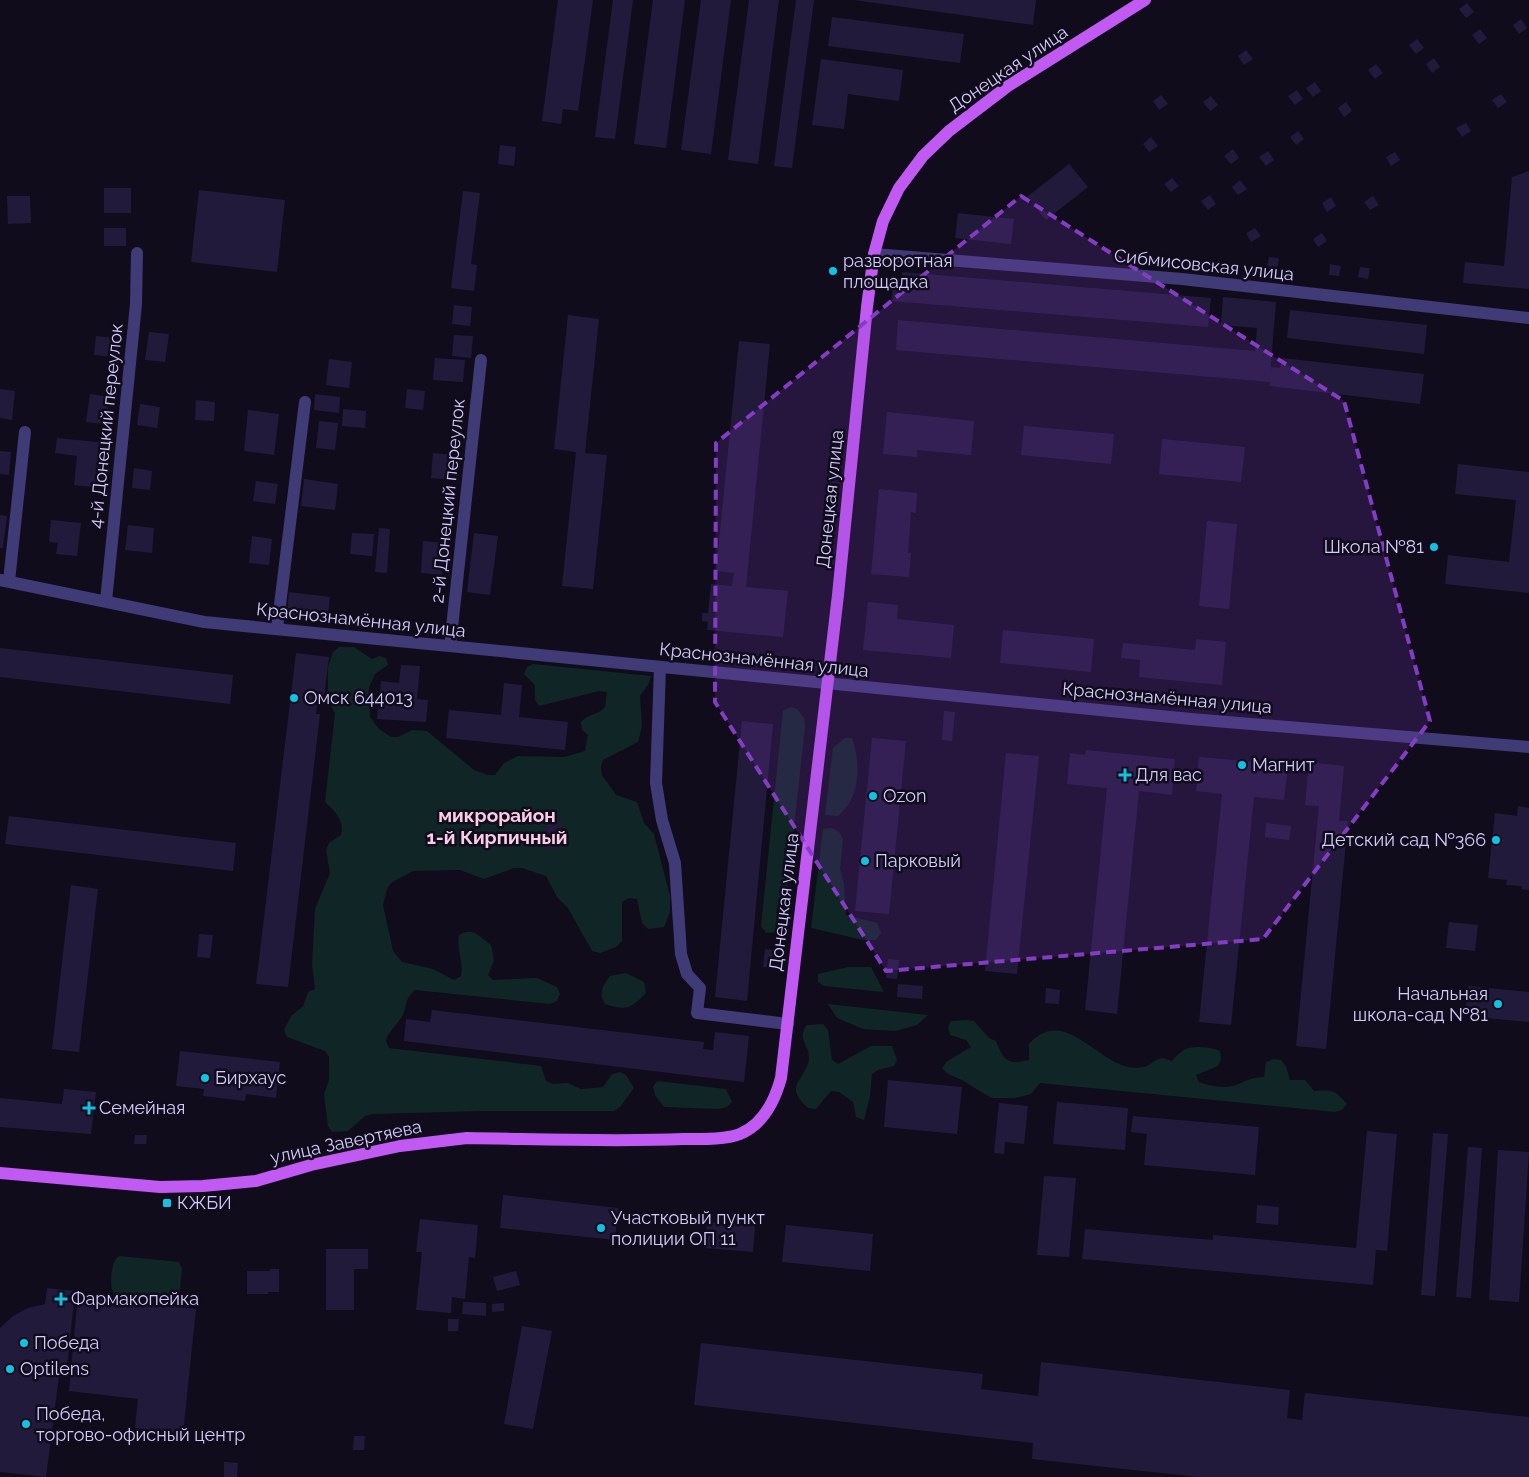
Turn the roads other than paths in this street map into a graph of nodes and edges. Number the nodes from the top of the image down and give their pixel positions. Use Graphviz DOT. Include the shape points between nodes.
graph roads {
  1 [pos="1145,0"];
  2 [pos="138,253"];
  3 [pos="874,254"];
  4 [pos="1529,318"];
  5 [pos="481,360"];
  6 [pos="304,402"];
  7 [pos="25,432"];
  8 [pos="4,581"];
  9 [pos="106,601"];
  10 [pos="278,629"];
  11 [pos="450,646"];
  12 [pos="660,667"];
  13 [pos="828,683"];
  14 [pos="1529,747"];
  15 [pos="788,1024"];
  16 [pos="758,1122"];
  17 [pos="0,1173"];
  1 -- 3 [label="main road, Донецкая улица" via="1008,86 949,131 923,156 899,188 883,221"];
  2 -- 9 [label="street, 4-й Донецкий переулок" via="136,304"];
  3 -- 4 [label="street, Сибмисовская улица" via="1182,279"];
  3 -- 13 [label="main road, Донецкая улица"];
  5 -- 11 [label="street, 2-й Донецкий переулок"];
  6 -- 10 [label="street"];
  7 -- 8 [label="street"];
  8 -- 9 [label="street, Краснознамённая улица"];
  9 -- 10 [label="street, Краснознамённая улица" via="204,622"];
  10 -- 11 [label="street, Краснознамённая улица"];
  11 -- 12 [label="street, Краснознамённая улица"];
  12 -- 13 [label="street, Краснознамённая улица"];
  12 -- 15 [label="street" via="656,783 662,820 675,863 682,954 688,974 700,988 697,1012"];
  13 -- 14 [label="street, Краснознамённая улица" via="1181,718"];
  13 -- 15 [label="main road, Донецкая улица"];
  15 -- 16 [label="main road, Донецкая улица" via="777,1093"];
  16 -- 17 [label="main road, улица Завертяева" via="740,1134 715,1138 467,1138 437,1141 373,1151 256,1181 203,1186 160,1187"];
}
